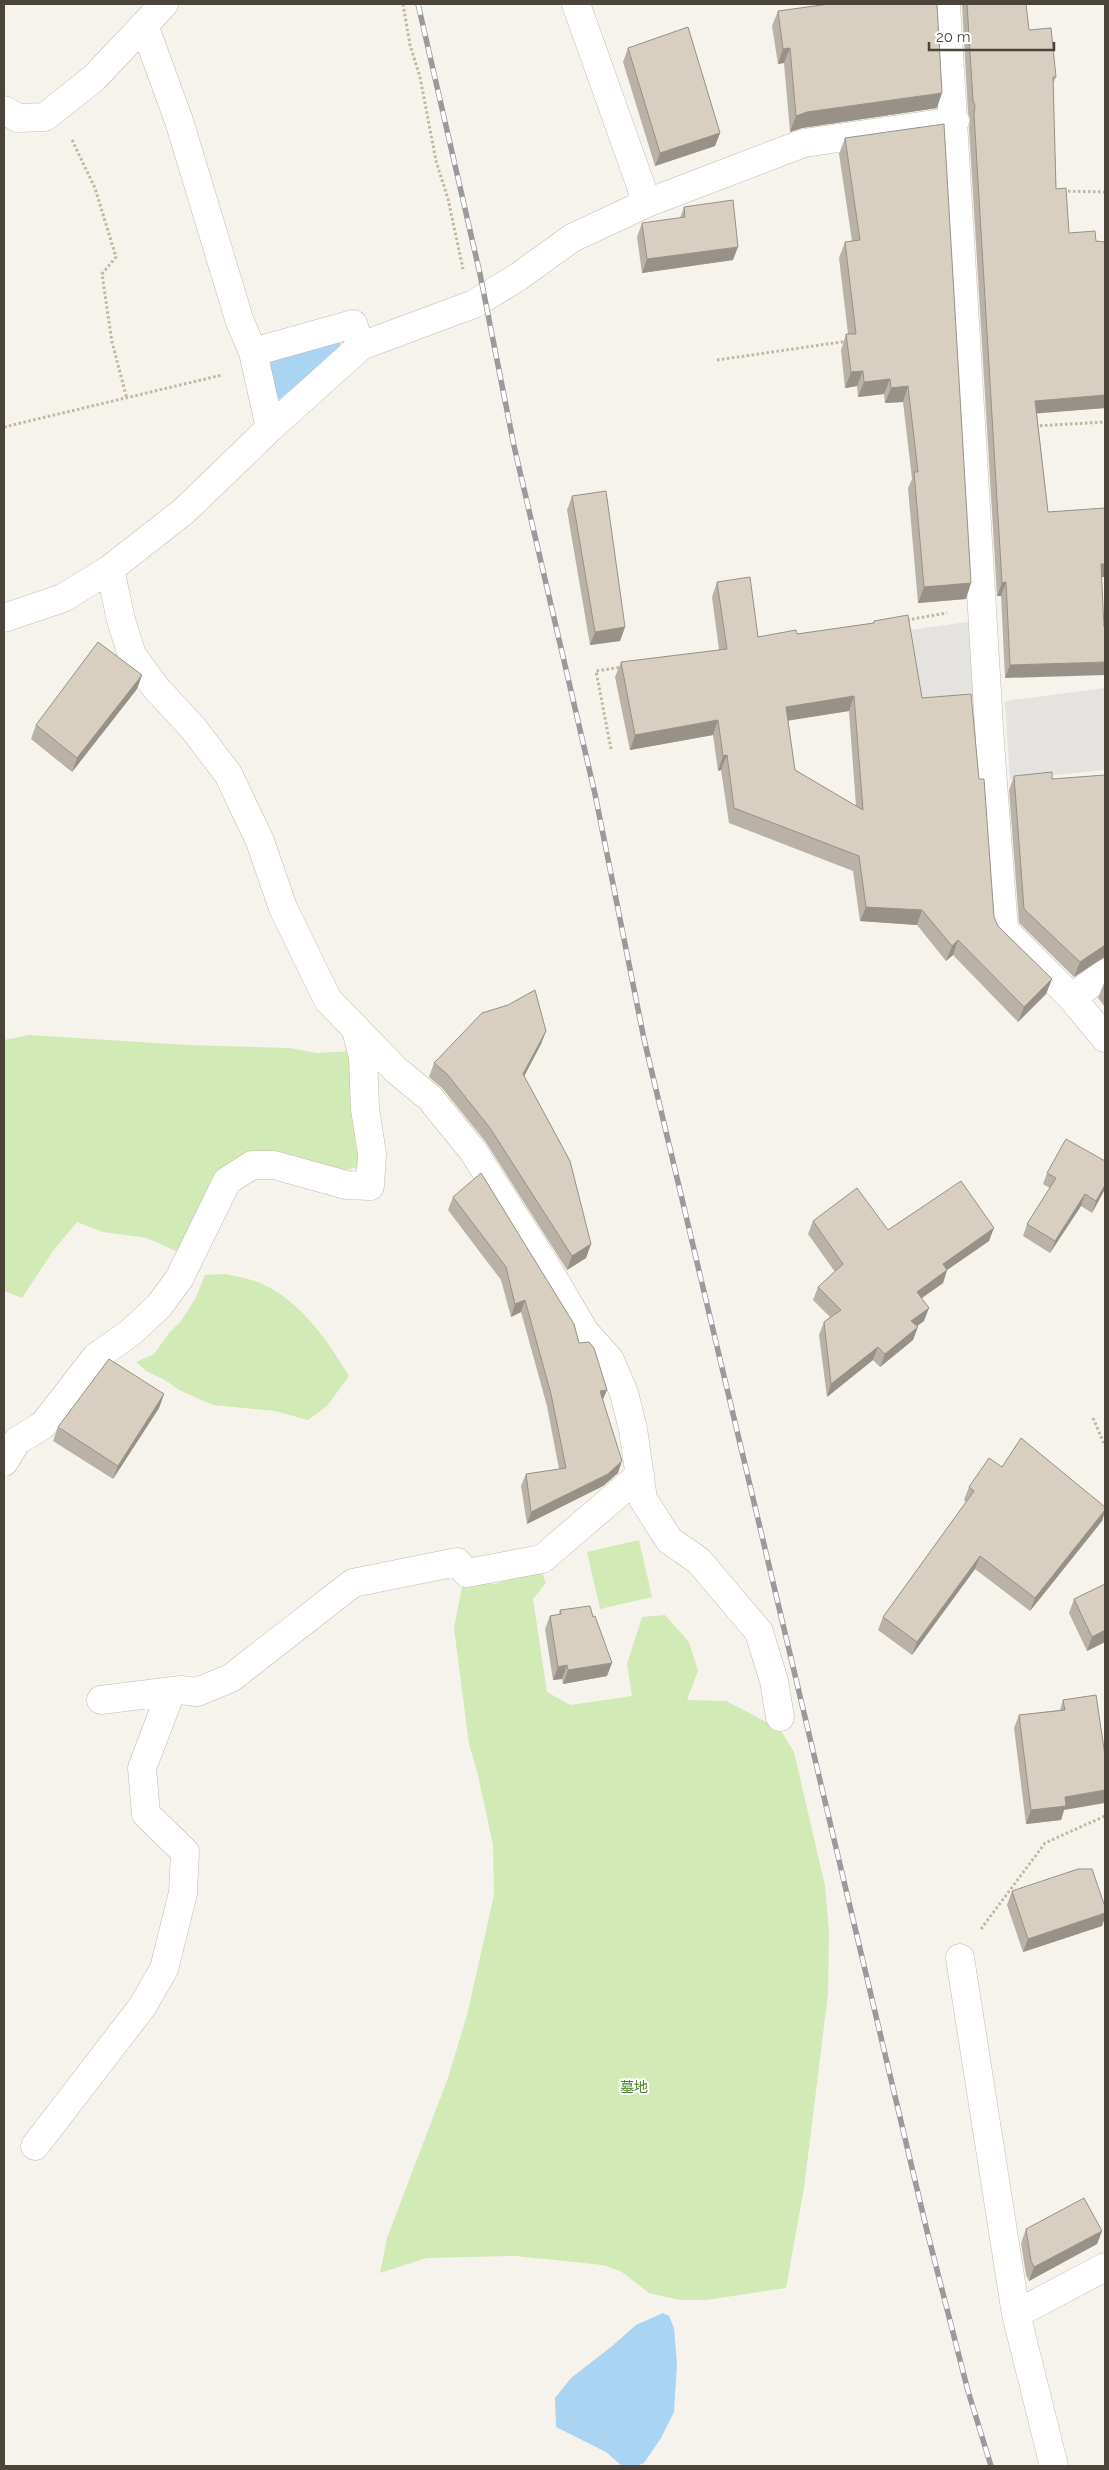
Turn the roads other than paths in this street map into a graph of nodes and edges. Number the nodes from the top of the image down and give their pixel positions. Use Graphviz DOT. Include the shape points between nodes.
graph roads {
  1 [pos="164,4"];
  2 [pos="576,4"];
  3 [pos="946,4"];
  4 [pos="144,25"];
  5 [pos="4,110"];
  6 [pos="955,121"];
  7 [pos="647,203"];
  8 [pos="361,346"];
  9 [pos="252,352"];
  10 [pos="270,428"];
  11 [pos="110,569"];
  12 [pos="4,618"];
  13 [pos="1105,973"];
  14 [pos="1072,998"];
  15 [pos="356,1030"];
  16 [pos="1105,1038"];
  17 [pos="4,1462"];
  18 [pos="640,1476"];
  19 [pos="171,1692"];
  20 [pos="101,1700"];
  21 [pos="780,1717"];
  22 [pos="960,1958"];
  23 [pos="35,2146"];
  24 [pos="1105,2267"];
  25 [pos="1016,2314"];
  26 [pos="1054,2466"];
  1 -- 4 [label="street"];
  2 -- 7 [label="street"];
  3 -- 6 [label="street"];
  4 -- 5 [label="street" via="94,78 45,117 18,118"];
  4 -- 9 [label="street" via="166,79"];
  6 -- 7 [label="street" via="804,142"];
  6 -- 14 [label="street" via="964,314 1004,930"];
  7 -- 8 [label="street" via="572,238 474,304"];
  8 -- 9 [label="street" via="353,324"];
  8 -- 10 [label="street"];
  9 -- 10 [label="street"];
  10 -- 11 [label="street" via="184,511"];
  11 -- 12 [label="street" via="62,598"];
  11 -- 15 [label="street" via="132,655 228,774 260,841 283,908 305,954 328,1000"];
  13 -- 14 [label="street"];
  14 -- 16 [label="street"];
  15 -- 17 [label="street" via="363,1057 365,1109 372,1154 370,1186 346,1185 274,1164 252,1165 227,1181 178,1279 159,1306 130,1333 96,1357 43,1425 17,1441"];
  15 -- 18 [label="street" via="430,1098 473,1151 585,1332 610,1360 624,1393"];
  18 -- 19 [label="street" via="542,1559 467,1573 457,1562 353,1583 231,1678 197,1692"];
  18 -- 21 [label="street" via="643,1499 669,1540 699,1561 758,1632 774,1681"];
  19 -- 20 [label="street"];
  19 -- 23 [label="street" via="142,1768 146,1814 185,1852 183,1893 164,1969 142,2007"];
  22 -- 25 [label="street"];
  24 -- 25 [label="street"];
  25 -- 26 [label="street"];
}
